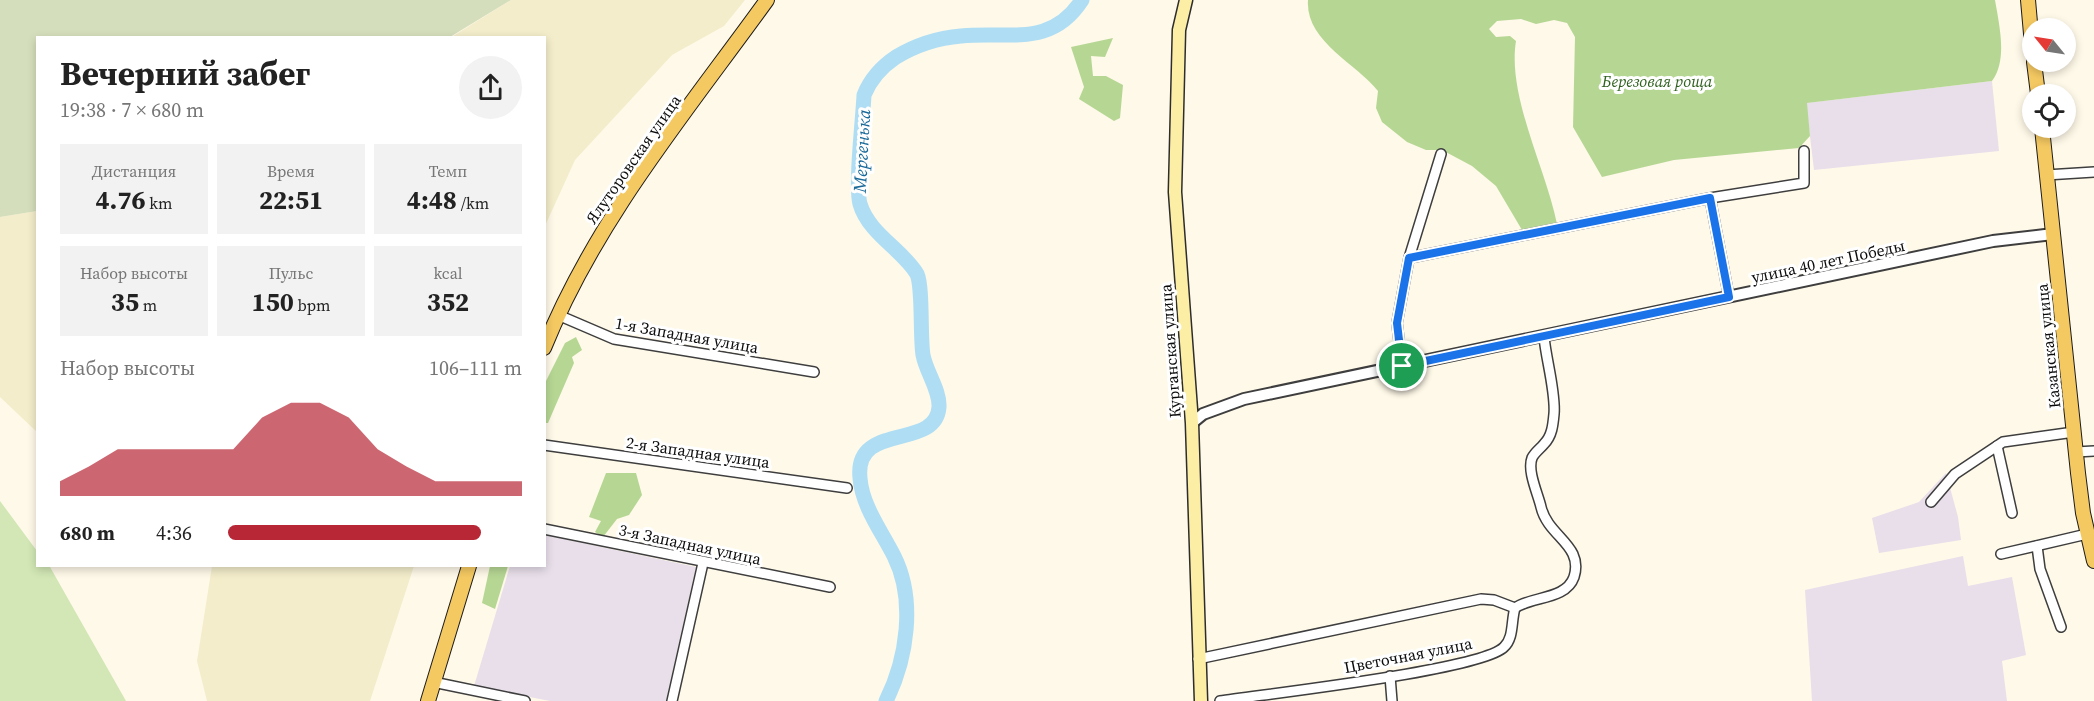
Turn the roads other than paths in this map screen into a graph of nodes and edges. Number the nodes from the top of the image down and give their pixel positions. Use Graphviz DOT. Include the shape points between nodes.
graph roads {
  1 [pos="767,0"];
  2 [pos="1186,0"];
  3 [pos="2028,0"];
  4 [pos="2030,18"];
  5 [pos="2043,138"];
  6 [pos="1804,151"];
  7 [pos="1441,154"];
  8 [pos="2094,172"];
  9 [pos="2046,175"];
  10 [pos="1710,198"];
  11 [pos="2053,234"];
  12 [pos="1409,258"];
  13 [pos="1729,297"];
  14 [pos="558,315"];
  15 [pos="1544,337"];
  16 [pos="546,343"];
  17 [pos="1402,366"];
  18 [pos="814,372"];
  19 [pos="1192,423"];
  20 [pos="2074,432"];
  21 [pos="546,445"];
  22 [pos="1997,446"];
  23 [pos="2094,451"];
  24 [pos="2076,452"];
  25 [pos="847,488"];
  26 [pos="1931,502"];
  27 [pos="2012,513"];
  28 [pos="546,529"];
  29 [pos="2087,534"];
  30 [pos="2037,546"];
  31 [pos="2001,554"];
  32 [pos="2094,561"];
  33 [pos="703,563"];
  34 [pos="469,567"];
  35 [pos="830,587"];
  36 [pos="1515,608"];
  37 [pos="2061,627"];
  38 [pos="1198,659"];
  39 [pos="1390,676"];
  40 [pos="433,682"];
  41 [pos="428,701"];
  42 [pos="525,701"];
  43 [pos="672,701"];
  44 [pos="1201,701"];
  45 [pos="1220,701"];
  46 [pos="1392,701"];
  1 -- 14 [label="main road, Ялуторовская улица" via="602,231"];
  2 -- 19 [label="main road, Курганская улица" via="1179,30 1175,192"];
  3 -- 4 [label="main road"];
  5 -- 9 [label="main road, Казанская улица"];
  6 -- 10 [label="street" via="1804,183"];
  7 -- 12 [label="street"];
  8 -- 9 [label="street"];
  9 -- 11 [label="main road, Казанская улица"];
  10 -- 12 [label="street"];
  10 -- 13 [label="street"];
  11 -- 13 [label="street, улица 40 лет Победы" via="1993,241"];
  11 -- 20 [label="main road, Казанская улица"];
  12 -- 17 [label="street" via="1397,323"];
  13 -- 15 [label="street, улица 40 лет Победы"];
  14 -- 16 [label="main road, Ялуторовская улица"];
  14 -- 18 [label="street, 1-я Западная улица" via="614,339"];
  15 -- 17 [label="street, улица 40 лет Победы"];
  15 -- 36 [label="street" via="1554,410 1549,438 1536,452 1531,468 1543,517 1569,545 1576,569 1566,589"];
  17 -- 19 [label="street, улица 40 лет Победы" via="1244,399 1203,414"];
  19 -- 38 [label="main road, Курганская улица"];
  20 -- 22 [label="street"];
  20 -- 24 [label="main road, Казанская улица"];
  21 -- 25 [label="street, 2-я Западная улица"];
  22 -- 26 [label="street" via="1955,474"];
  22 -- 27 [label="street"];
  23 -- 24 [label="street"];
  24 -- 29 [label="main road, Казанская улица"];
  28 -- 33 [label="street, 3-я Западная улица"];
  29 -- 30 [label="street"];
  29 -- 32 [label="main road, Казанская улица"];
  30 -- 31 [label="street"];
  30 -- 37 [label="street" via="2040,569"];
  33 -- 35 [label="street, 3-я Западная улица"];
  33 -- 43 [label="street"];
  34 -- 40 [label="main road"];
  36 -- 38 [label="street" via="1481,599"];
  36 -- 39 [label="street, Цветочная улица" via="1511,637 1504,648 1473,659"];
  38 -- 44 [label="main road, Курганская улица"];
  39 -- 45 [label="street, Цветочная улица"];
  39 -- 46 [label="street"];
  40 -- 41 [label="main road"];
  40 -- 42 [label="street"];
}
